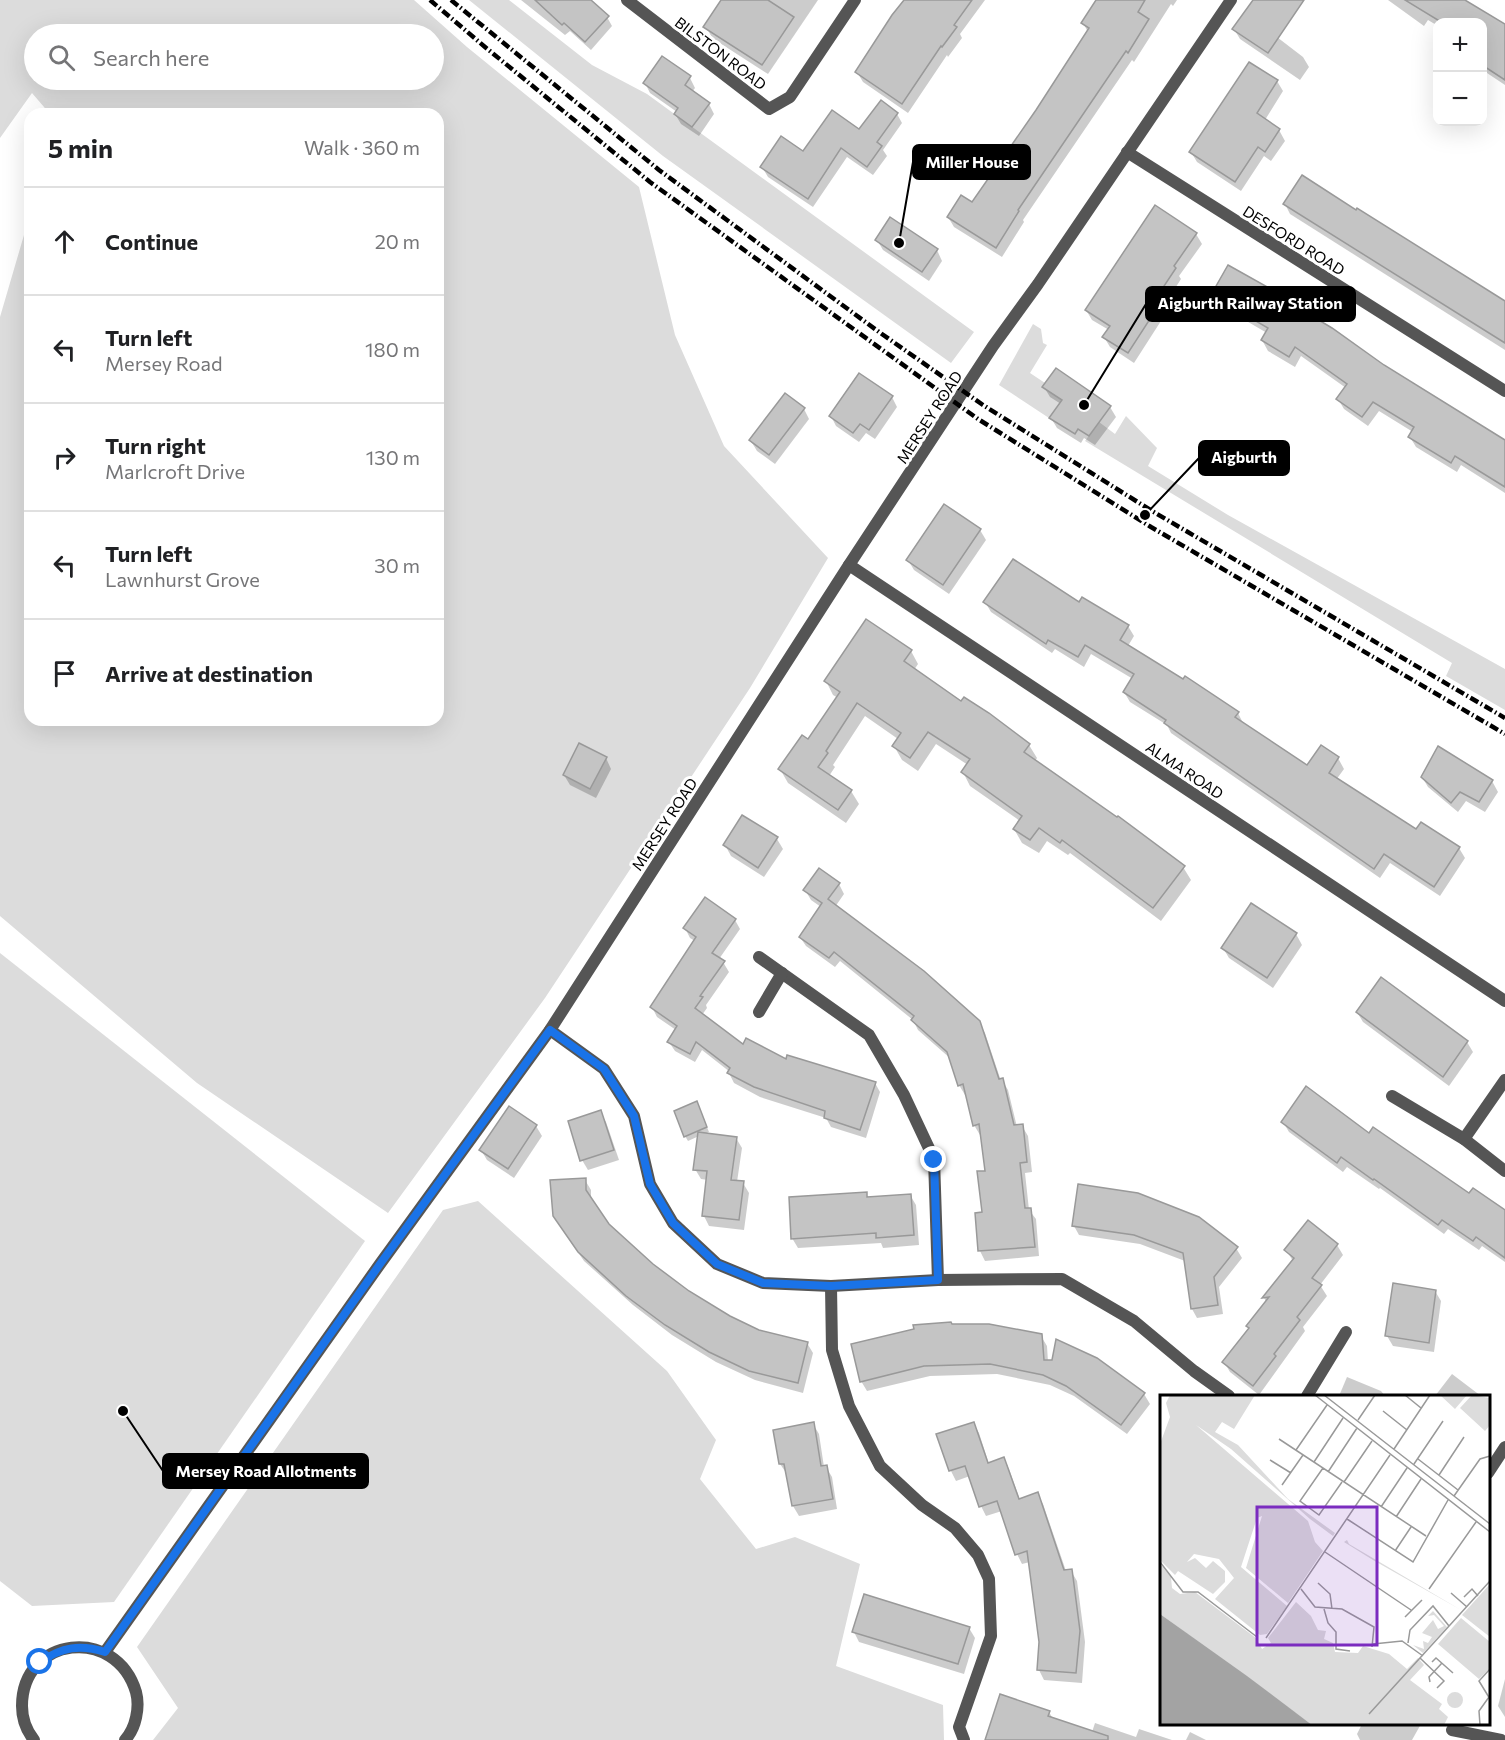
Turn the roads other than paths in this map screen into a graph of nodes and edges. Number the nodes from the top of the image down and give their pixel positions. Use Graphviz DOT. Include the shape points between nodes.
graph roads {
  1 [pos="627,0"];
  2 [pos="855,0"];
  3 [pos="1231,0"];
  4 [pos="1127,153"];
  5 [pos="1505,391"];
  6 [pos="849,565"];
  7 [pos="759,957"];
  8 [pos="782,973"];
  9 [pos="1505,1001"];
  10 [pos="759,1012"];
  11 [pos="550,1030"];
  12 [pos="1505,1080"];
  13 [pos="1392,1096"];
  14 [pos="1464,1139"];
  15 [pos="1505,1171"];
  16 [pos="938,1280"];
  17 [pos="831,1286"];
  18 [pos="1347,1332"];
  19 [pos="1228,1395"];
  20 [pos="1308,1395"];
  21 [pos="1505,1447"];
  22 [pos="1490,1470"];
  23 [pos="105,1652"];
  24 [pos="1451,1731"];
  25 [pos="34,1740"];
  26 [pos="125,1740"];
  27 [pos="964,1740"];
  28 [pos="1501,1740"];
  1 -- 2 [label="street, BILSTON ROAD" via="769,109 790,97"];
  3 -- 4 [label="street, MERSEY ROAD"];
  4 -- 5 [label="street, DESFORD ROAD"];
  4 -- 6 [label="street, MERSEY ROAD" via="993,346"];
  6 -- 9 [label="street, ALMA ROAD"];
  6 -- 11 [label="street, MERSEY ROAD"];
  7 -- 8 [label="street"];
  8 -- 10 [label="street"];
  8 -- 16 [label="street" via="869,1035 904,1095 934,1160"];
  11 -- 17 [label="street" via="604,1069 634,1116 650,1184 673,1223 717,1264 763,1283"];
  11 -- 23 [label="street, MERSEY ROAD"];
  12 -- 14 [label="street"];
  13 -- 14 [label="street"];
  14 -- 15 [label="street"];
  16 -- 17 [label="street"];
  16 -- 19 [label="street" via="1062,1279 1134,1321"];
  17 -- 27 [label="street" via="832,1350 849,1406 880,1466 922,1505 955,1528 978,1555 988,1579 991,1636 958,1727"];
  18 -- 20 [label="street"];
  21 -- 22 [label="street"];
  23 -- 25 [label="street" via="71,1647 54,1652 29,1675 22,1694 22,1714"];
  23 -- 26 [label="street" via="121,1663 138,1698 136,1717"];
  24 -- 28 [label="street"];
}
